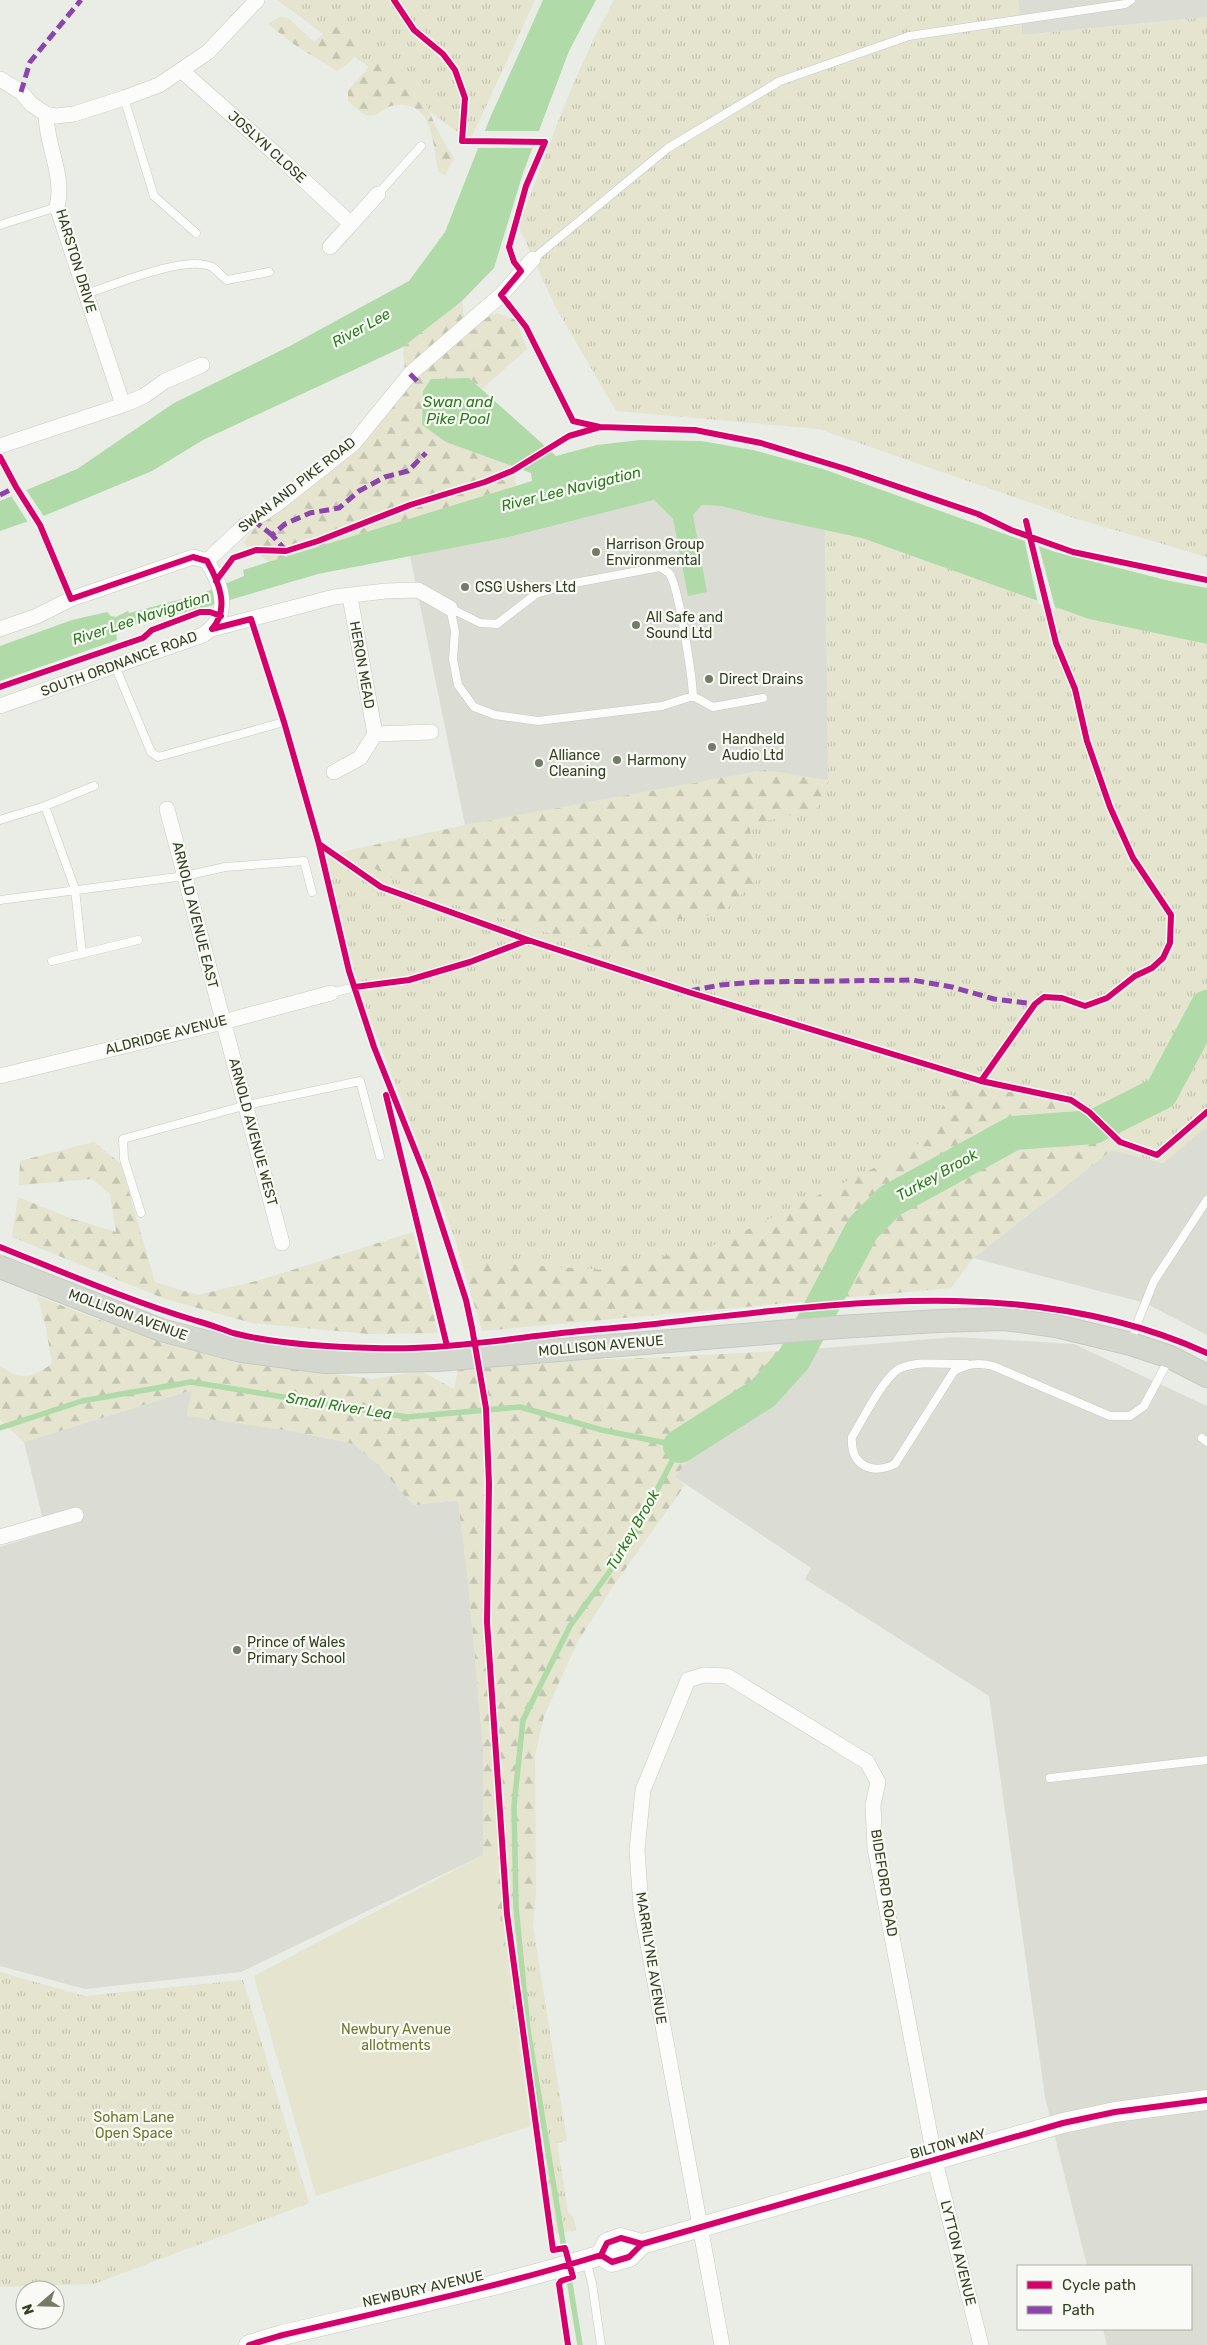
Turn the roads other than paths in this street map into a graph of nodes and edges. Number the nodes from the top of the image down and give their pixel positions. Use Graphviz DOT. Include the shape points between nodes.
graph roads {
  1 [pos="257,0"];
  2 [pos="1131,0"];
  3 [pos="182,71"];
  4 [pos="0,79"];
  5 [pos="124,98"];
  6 [pos="46,114"];
  7 [pos="420,146"];
  8 [pos="378,194"];
  9 [pos="56,207"];
  10 [pos="351,224"];
  11 [pos="0,225"];
  12 [pos="196,233"];
  13 [pos="330,247"];
  14 [pos="533,259"];
  15 [pos="269,272"];
  16 [pos="86,294"];
  17 [pos="501,295"];
  18 [pos="202,365"];
  19 [pos="123,405"];
  20 [pos="568,411"];
  21 [pos="0,446"];
  22 [pos="40,525"];
  23 [pos="207,562"];
  24 [pos="350,597"];
  25 [pos="71,599"];
  26 [pos="450,608"];
  27 [pos="0,629"];
  28 [pos="212,629"];
  29 [pos="115,666"];
  30 [pos="692,696"];
  31 [pos="763,698"];
  32 [pos="0,706"];
  33 [pos="284,722"];
  34 [pos="431,732"];
  35 [pos="375,734"];
  36 [pos="334,772"];
  37 [pos="94,786"];
  38 [pos="45,806"];
  39 [pos="168,809"];
  40 [pos="0,820"];
  41 [pos="185,876"];
  42 [pos="74,889"];
  43 [pos="312,892"];
  44 [pos="0,900"];
  45 [pos="138,940"];
  46 [pos="82,954"];
  47 [pos="52,961"];
  48 [pos="355,987"];
  49 [pos="331,993"];
  50 [pos="222,1022"];
  51 [pos="0,1076"];
  52 [pos="247,1105"];
  53 [pos="380,1156"];
  54 [pos="1207,1200"];
  55 [pos="141,1213"];
  56 [pos="282,1243"];
  57 [pos="0,1267"];
  58 [pos="1131,1344"];
  59 [pos="1170,1357"];
  60 [pos="967,1364"];
  61 [pos="1207,1376"];
  62 [pos="76,1515"];
  63 [pos="0,1537"];
  64 [pos="704,1675"];
  65 [pos="1207,1760"];
  66 [pos="1050,1778"];
  67 [pos="1207,2100"];
  68 [pos="935,2161"];
  69 [pos="699,2228"];
  70 [pos="599,2256"];
  71 [pos="280,2340"];
  72 [pos="249,2345"];
  73 [pos="601,2345"];
  74 [pos="722,2345"];
  75 [pos="981,2345"];
  1 -- 3 [label="street" via="208,52"];
  2 -- 14 [label="lane" via="1125,4 909,36 780,81 668,148"];
  3 -- 5 [label="street" via="159,85"];
  3 -- 10 [label="street, JOSLYN CLOSE"];
  4 -- 6 [label="street"];
  5 -- 6 [label="street" via="74,114"];
  5 -- 12 [label="lane" via="154,196"];
  6 -- 9 [label="street, HARSTON DRIVE" via="59,180 60,195"];
  7 -- 8 [label="lane"];
  8 -- 10 [label="street"];
  9 -- 11 [label="lane"];
  9 -- 16 [label="street, HARSTON DRIVE"];
  10 -- 13 [label="street"];
  14 -- 17 [label="street, SWAN AND PIKE ROAD"];
  15 -- 16 [label="lane" via="226,280 212,267 194,264 161,269"];
  16 -- 19 [label="street, HARSTON DRIVE"];
  17 -- 20 [label="lane" via="526,327"];
  17 -- 23 [label="street, SWAN AND PIKE ROAD" via="410,374 354,443 244,526"];
  18 -- 19 [label="street"];
  19 -- 21 [label="street"];
  22 -- 25 [label="lane"];
  23 -- 25 [label="street" via="193,557 175,561"];
  23 -- 28 [label="street, SOUTH ORDNANCE ROAD" via="223,605 221,616"];
  24 -- 26 [label="street" via="418,590"];
  24 -- 28 [label="street" via="334,597"];
  24 -- 35 [label="street, HERON MEAD"];
  25 -- 27 [label="street"];
  26 -- 30 [label="lane" via="455,631 453,658 458,685 474,707 538,722 662,706"];
  26 -- 30 [label="lane" via="480,623 497,624 536,594 570,584 660,567 670,574 691,668"];
  28 -- 29 [label="street, SOUTH ORDNANCE ROAD"];
  29 -- 32 [label="street, SOUTH ORDNANCE ROAD"];
  29 -- 33 [label="lane" via="151,752 158,757"];
  30 -- 31 [label="lane" via="713,707"];
  34 -- 35 [label="street"];
  35 -- 36 [label="street" via="360,758"];
  37 -- 38 [label="lane"];
  38 -- 40 [label="lane"];
  38 -- 42 [label="lane"];
  39 -- 41 [label="street, ARNOLD AVENUE EAST"];
  41 -- 42 [label="lane"];
  41 -- 43 [label="lane" via="225,867 304,861"];
  41 -- 50 [label="street, ARNOLD AVENUE EAST"];
  42 -- 44 [label="lane"];
  42 -- 46 [label="lane"];
  45 -- 46 [label="lane"];
  46 -- 47 [label="lane"];
  48 -- 49 [label="lane"];
  49 -- 50 [label="street, ALDRIDGE AVENUE"];
  50 -- 51 [label="street, ALDRIDGE AVENUE"];
  50 -- 52 [label="street, ARNOLD AVENUE WEST"];
  52 -- 53 [label="lane" via="360,1081"];
  52 -- 55 [label="lane" via="124,1139 124,1159"];
  52 -- 56 [label="street, ARNOLD AVENUE WEST"];
  54 -- 58 [label="lane" via="1154,1281"];
  57 -- 58 [label="main road, MOLLISON AVENUE" via="160,1330 241,1351 325,1362 438,1360 839,1327 1005,1319 1064,1328"];
  58 -- 59 [label="main road, MOLLISON AVENUE"];
  59 -- 60 [label="lane" via="1144,1406 1130,1416 1110,1416 994,1366"];
  59 -- 61 [label="main road, MOLLISON AVENUE"];
  60 -- 60 [label="lane" via="954,1371 895,1464 885,1469 862,1465 852,1448 852,1437 899,1368"];
  62 -- 63 [label="street"];
  64 -- 68 [label="street, BIDEFORD ROAD" via="727,1676 793,1716 867,1762 878,1782 873,1805 875,1848"];
  64 -- 69 [label="street, MARRILYNE AVENUE" via="688,1680 643,1790 637,1850 641,1907"];
  65 -- 66 [label="lane"];
  67 -- 68 [label="street, BILTON WAY" via="1088,2117"];
  68 -- 69 [label="street, BILTON WAY"];
  68 -- 75 [label="street, LYTTON AVENUE"];
  69 -- 70 [label="street, NEWBURY AVENUE" via="634,2246 621,2238 607,2243"];
  69 -- 74 [label="street"];
  70 -- 71 [label="street, NEWBURY AVENUE"];
  70 -- 73 [label="lane" via="592,2283"];
  71 -- 72 [label="street, NEWBURY AVENUE"];
}
